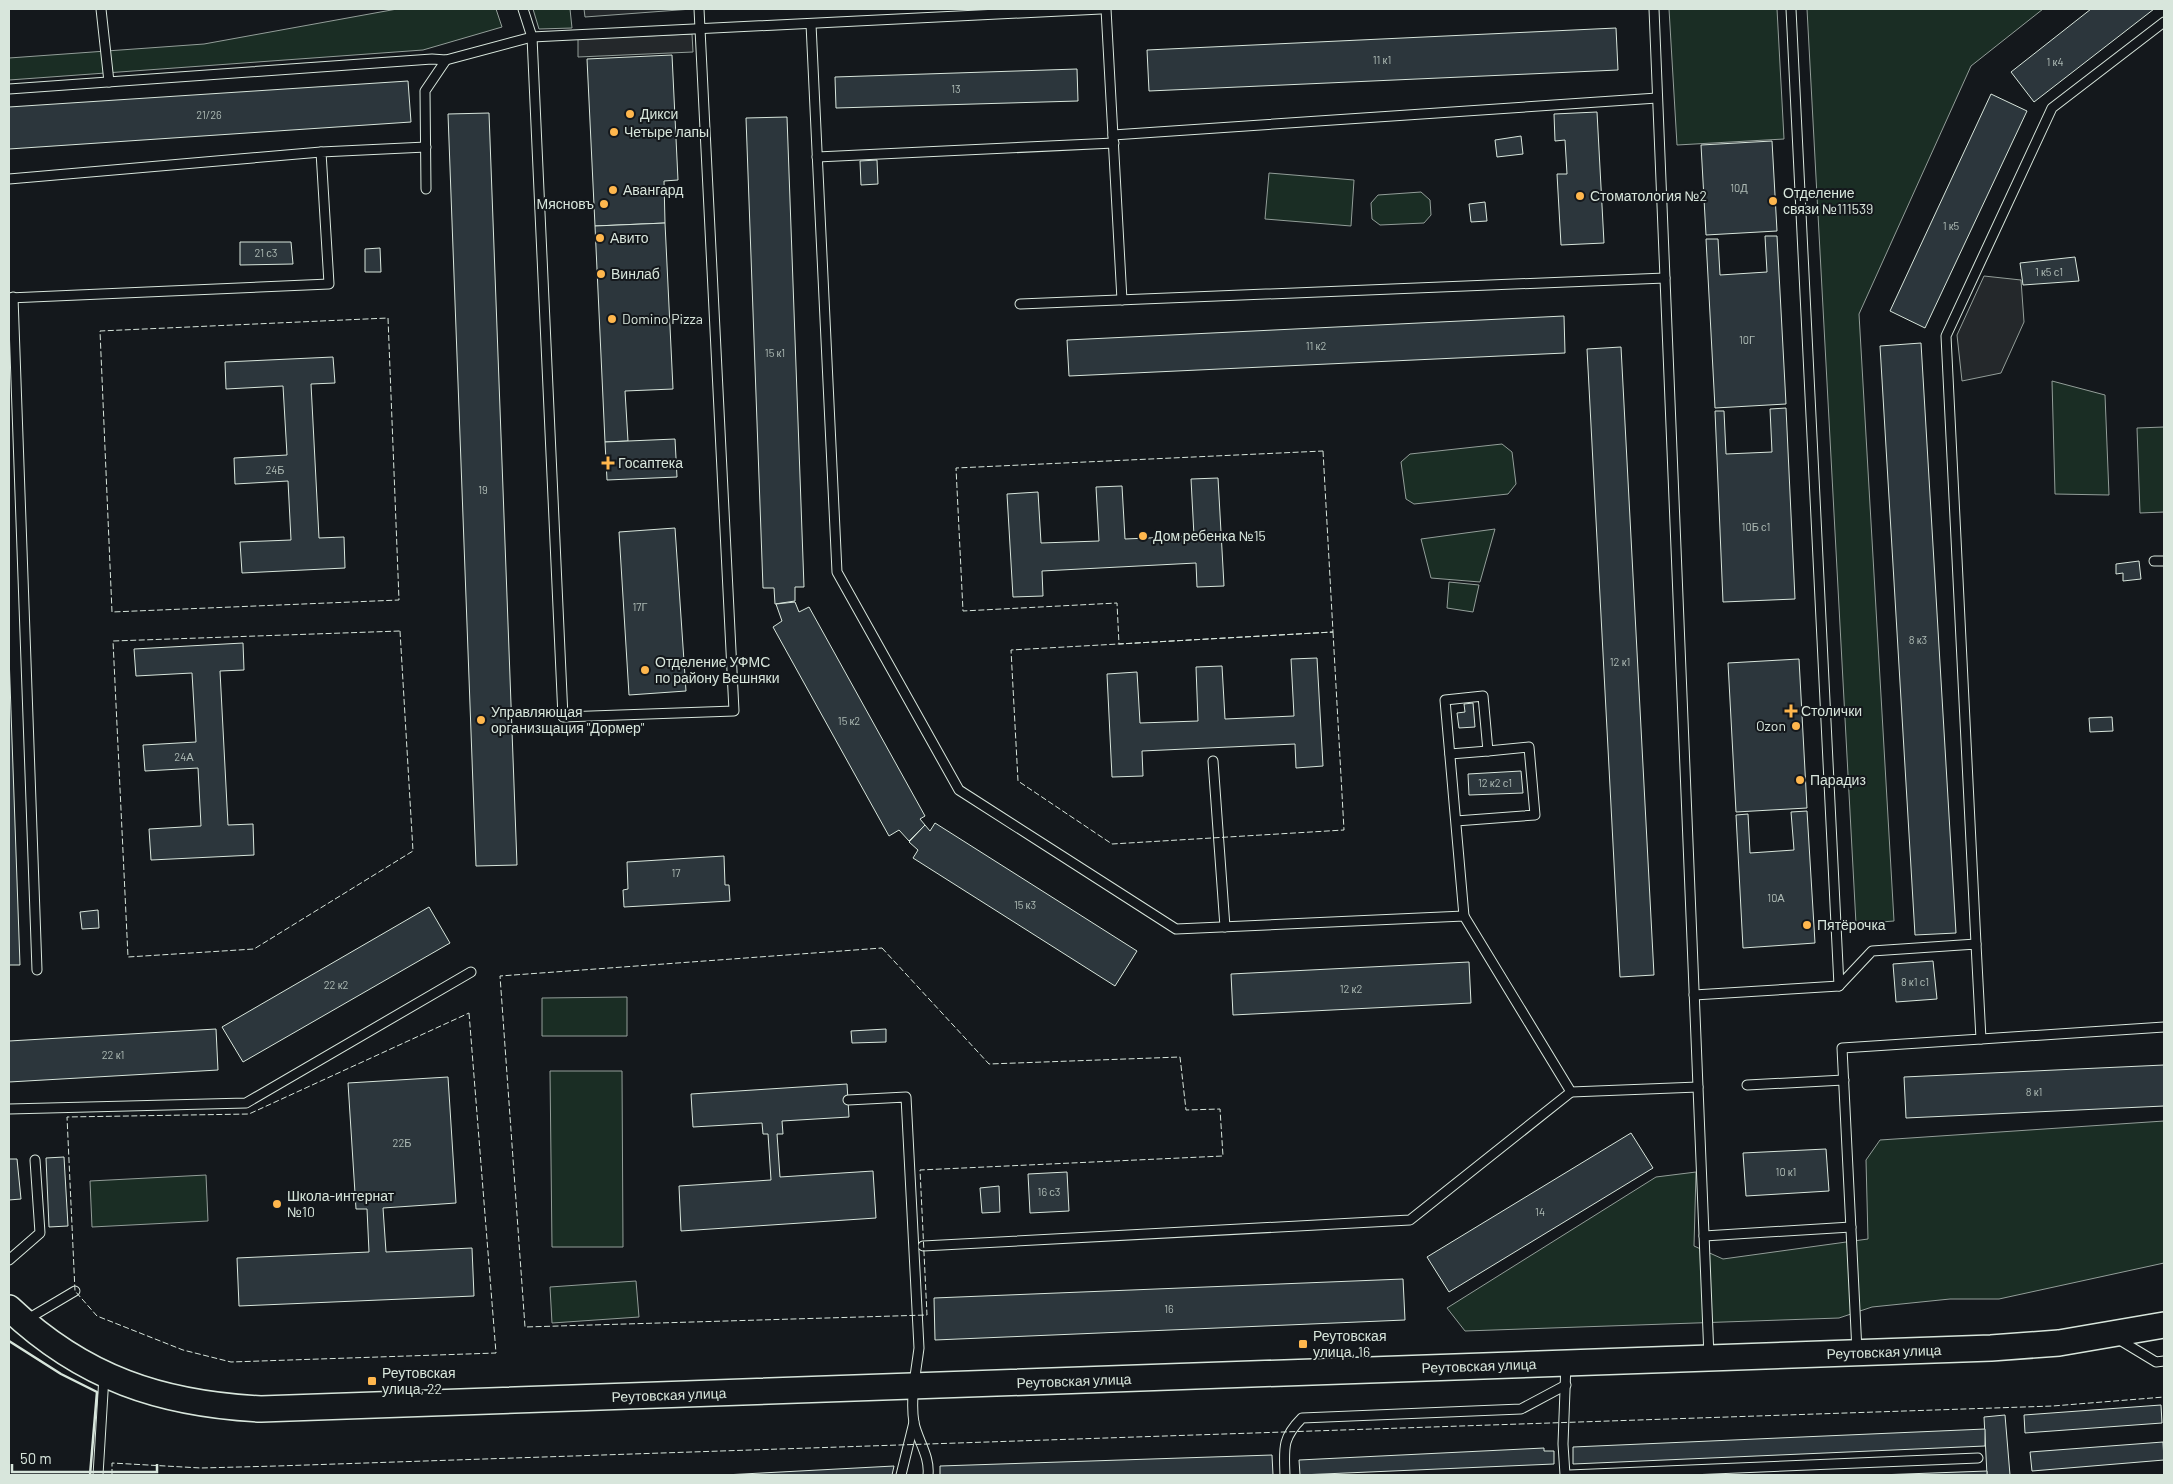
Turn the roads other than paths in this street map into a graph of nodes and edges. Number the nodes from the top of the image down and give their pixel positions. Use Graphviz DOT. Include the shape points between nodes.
graph roads {
  1 [pos="101,9"];
  2 [pos="523,9"];
  3 [pos="699,9"];
  4 [pos="1101,9"];
  5 [pos="1106,9"];
  6 [pos="1654,9"];
  7 [pos="1791,9"];
  8 [pos="2164,22"];
  9 [pos="811,24"];
  10 [pos="700,29"];
  11 [pos="532,37"];
  12 [pos="446,60"];
  13 [pos="109,82"];
  14 [pos="9,89"];
  15 [pos="1657,98"];
  16 [pos="1113,139"];
  17 [pos="426,147"];
  18 [pos="321,152"];
  19 [pos="817,157"];
  20 [pos="9,179"];
  21 [pos="426,189"];
  22 [pos="1665,278"];
  23 [pos="11,297"];
  24 [pos="1122,300"];
  25 [pos="1020,304"];
  26 [pos="2154,561"];
  27 [pos="2164,561"];
  28 [pos="1488,751"];
  29 [pos="1450,754"];
  30 [pos="1213,761"];
  31 [pos="1456,822"];
  32 [pos="1464,916"];
  33 [pos="1225,927"];
  34 [pos="1976,944"];
  35 [pos="37,970"];
  36 [pos="471,972"];
  37 [pos="1839,986"];
  38 [pos="1694,995"];
  39 [pos="2164,1027"];
  40 [pos="1981,1039"];
  41 [pos="1844,1080"];
  42 [pos="1746,1085"];
  43 [pos="1698,1087"];
  44 [pos="1571,1092"];
  45 [pos="848,1100"];
  46 [pos="9,1109"];
  47 [pos="35,1160"];
  48 [pos="1851,1227"];
  49 [pos="1704,1236"];
  50 [pos="924,1246"];
  51 [pos="9,1260"];
  52 [pos="75,1291"];
  53 [pos="13,1317"];
  54 [pos="2164,1325"];
  55 [pos="2111,1334"];
  56 [pos="1858,1352"];
  57 [pos="1709,1358"];
  58 [pos="2164,1361"];
  59 [pos="1566,1374"];
  60 [pos="104,1375"];
  61 [pos="914,1386"];
  62 [pos="914,1422"];
  63 [pos="1978,1458"];
  64 [pos="98,1475"];
  65 [pos="901,1475"];
  66 [pos="928,1475"];
  67 [pos="1285,1475"];
  68 [pos="1567,1475"];
  1 -- 13 [label="lane"];
  2 -- 11 [label="lane"];
  3 -- 10 [label="lane"];
  4 -- 9 [label="lane"];
  5 -- 16 [label="lane"];
  6 -- 15 [label="lane"];
  7 -- 37 [label="lane"];
  8 -- 34 [label="lane" via="2052,108 1946,336"];
  9 -- 10 [label="lane"];
  9 -- 19 [label="lane"];
  10 -- 11 [label="lane"];
  10 -- 11 [label="lane" via="734,711 564,717"];
  11 -- 12 [label="lane"];
  12 -- 13 [label="lane"];
  12 -- 17 [label="lane" via="425,90"];
  13 -- 14 [label="lane"];
  15 -- 16 [label="lane"];
  15 -- 22 [label="lane"];
  16 -- 19 [label="lane"];
  16 -- 24 [label="lane"];
  17 -- 18 [label="lane"];
  17 -- 21 [label="lane"];
  18 -- 20 [label="lane"];
  18 -- 23 [label="lane" via="329,284"];
  19 -- 33 [label="lane" via="837,572 959,790 1176,929"];
  22 -- 24 [label="lane"];
  22 -- 38 [label="lane"];
  23 -- 35 [label="lane"];
  24 -- 25 [label="lane"];
  26 -- 27 [label="lane"];
  28 -- 29 [label="lane"];
  28 -- 29 [label="lane" via="1483,696 1445,700"];
  28 -- 31 [label="lane" via="1529,748 1535,815"];
  29 -- 31 [label="lane"];
  30 -- 33 [label="lane"];
  31 -- 32 [label="lane"];
  32 -- 33 [label="lane"];
  32 -- 44 [label="lane"];
  34 -- 37 [label="lane" via="1872,951"];
  34 -- 40 [label="lane"];
  36 -- 46 [label="lane" via="246,1103"];
  37 -- 38 [label="lane"];
  38 -- 43 [label="lane"];
  39 -- 40 [label="lane"];
  40 -- 41 [label="lane" via="1842,1048"];
  41 -- 42 [label="lane"];
  41 -- 48 [label="lane"];
  43 -- 44 [label="lane"];
  43 -- 49 [label="lane"];
  44 -- 50 [label="lane" via="1410,1220"];
  45 -- 61 [label="lane" via="906,1097 919,1348"];
  47 -- 51 [label="lane" via="40,1233"];
  48 -- 49 [label="lane"];
  48 -- 56 [label="lane"];
  49 -- 57 [label="lane"];
  52 -- 53 [label="lane"];
  53 -- 60 [label="street, Реутовская улица" via="62,1352"];
  54 -- 55 [label="street, Реутовская улица"];
  55 -- 56 [label="street, Реутовская улица" via="2028,1346"];
  55 -- 58 [label="lane" via="2156,1362"];
  56 -- 57 [label="street, Реутовская улица"];
  57 -- 59 [label="street, Реутовская улица"];
  59 -- 61 [label="street, Реутовская улица"];
  59 -- 67 [label="lane" via="1521,1409 1302,1418 1289,1431 1284,1450"];
  59 -- 68 [label="lane" via="1563,1444"];
  60 -- 61 [label="street, Реутовская улица" via="174,1398 261,1409"];
  60 -- 64 [label="lane"];
  61 -- 62 [label="lane"];
  62 -- 65 [label="lane"];
  62 -- 66 [label="lane" via="929,1465"];
  63 -- 68 [label="lane"];
}
